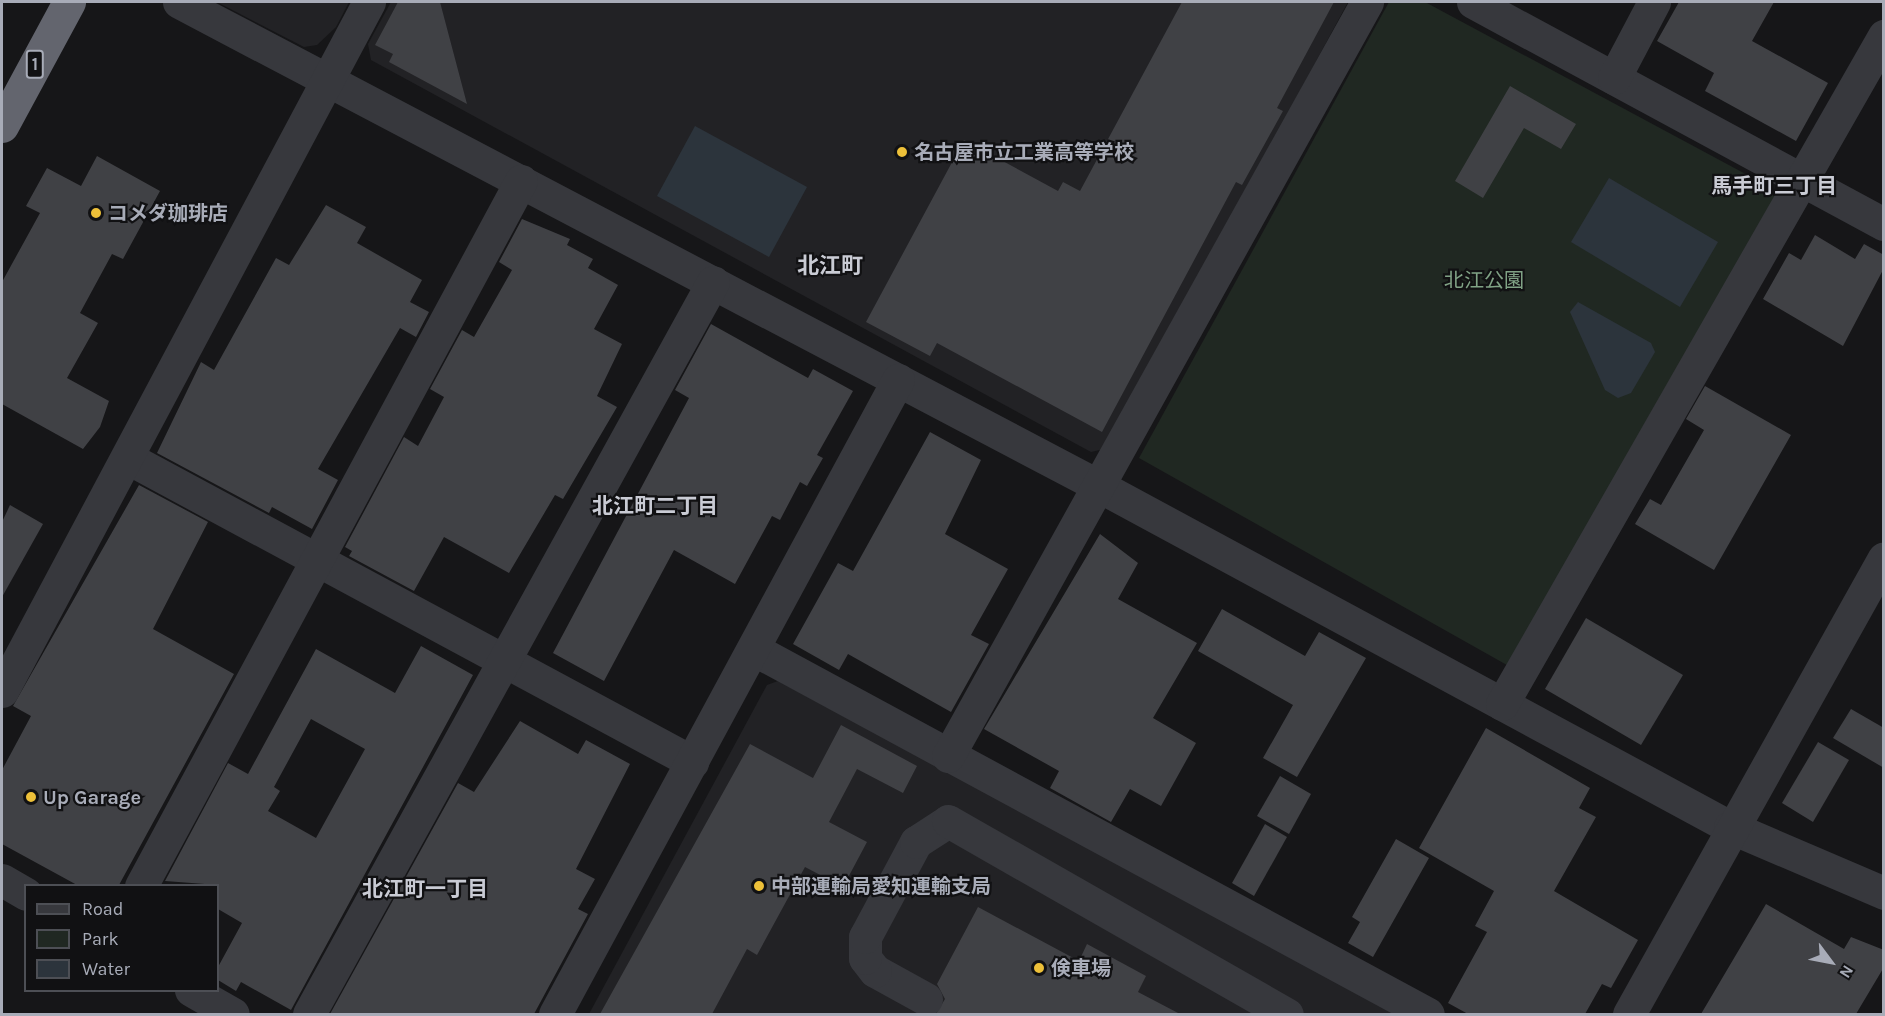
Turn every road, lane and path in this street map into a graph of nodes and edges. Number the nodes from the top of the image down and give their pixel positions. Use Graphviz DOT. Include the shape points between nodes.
graph roads {
  1 [pos="69,2"];
  2 [pos="179,2"];
  3 [pos="369,2"];
  4 [pos="1367,2"];
  5 [pos="1473,2"];
  6 [pos="1654,2"];
  7 [pos="1884,36"];
  8 [pos="328,78"];
  9 [pos="1614,78"];
  10 [pos="2,126"];
  11 [pos="1801,179"];
  12 [pos="522,181"];
  13 [pos="1884,224"];
  14 [pos="713,282"];
  15 [pos="898,380"];
  16 [pos="128,458"];
  17 [pos="1099,486"];
  18 [pos="1884,558"];
  19 [pos="317,560"];
  20 [pos="753,649"];
  21 [pos="504,660"];
  22 [pos="2,691"];
  23 [pos="1502,704"];
  24 [pos="948,756"];
  25 [pos="692,762"];
  26 [pos="1730,827"];
  27 [pos="2,880"];
  28 [pos="142,884"];
  29 [pos="24,893"];
  30 [pos="1884,893"];
  31 [pos="194,992"];
  32 [pos="926,999"];
  33 [pos="233,1014"];
  34 [pos="309,1014"];
  35 [pos="555,1014"];
  36 [pos="1287,1014"];
  37 [pos="1428,1014"];
  38 [pos="1629,1014"];
  1 -- 10 [label="highway, 1"];
  2 -- 8 [label="street"];
  3 -- 8 [label="street"];
  4 -- 17 [label="street"];
  5 -- 9 [label="street"];
  6 -- 9 [label="street"];
  7 -- 11 [label="street"];
  8 -- 12 [label="street"];
  8 -- 16 [label="street"];
  9 -- 11 [label="street"];
  11 -- 13 [label="street"];
  11 -- 23 [label="street"];
  12 -- 14 [label="street"];
  12 -- 19 [label="street"];
  14 -- 15 [label="street"];
  14 -- 21 [label="street"];
  15 -- 17 [label="street"];
  15 -- 20 [label="street"];
  16 -- 19 [label="street"];
  16 -- 22 [label="street"];
  17 -- 23 [label="street"];
  17 -- 24 [label="street"];
  18 -- 26 [label="street"];
  19 -- 21 [label="street"];
  19 -- 28 [label="street"];
  20 -- 24 [label="street"];
  20 -- 25 [label="street"];
  21 -- 25 [label="street"];
  21 -- 34 [label="street"];
  23 -- 26 [label="street"];
  24 -- 37 [label="street"];
  25 -- 35 [label="street"];
  26 -- 30 [label="street"];
  26 -- 38 [label="street"];
  27 -- 29 [label="street"];
  31 -- 33 [label="street"];
  32 -- 36 [label="street" via="875,971 865,958 865,937 916,842 948,821"];
}
